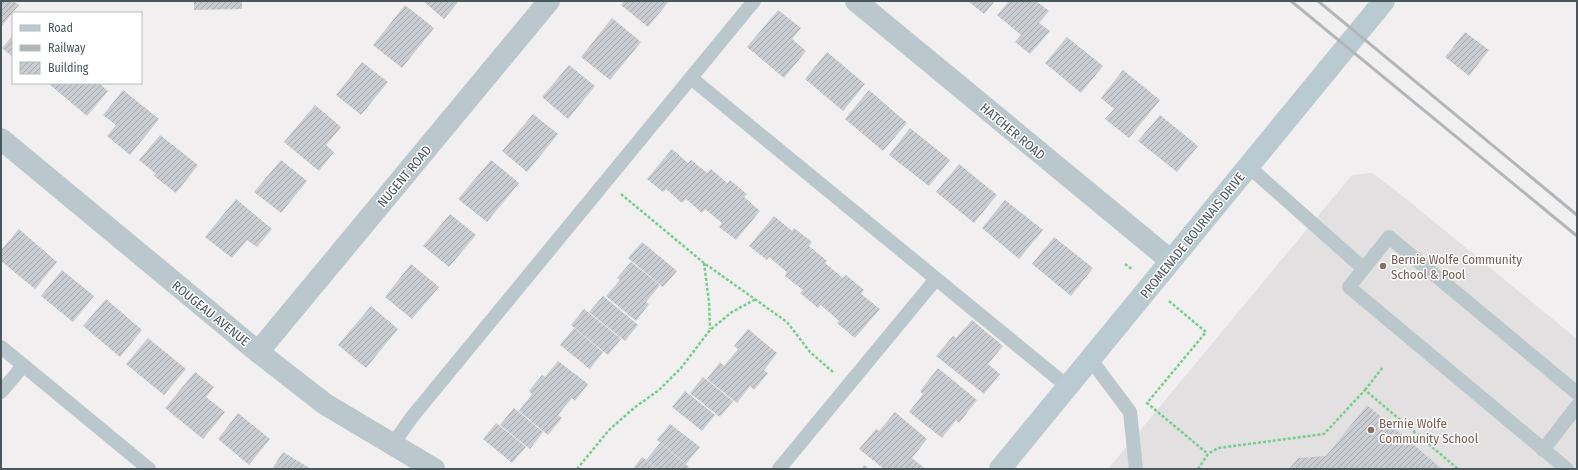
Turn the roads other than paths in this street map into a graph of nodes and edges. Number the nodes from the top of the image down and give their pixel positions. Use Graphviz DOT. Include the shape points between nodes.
graph roads {
  1 [pos="549,1"];
  2 [pos="754,1"];
  3 [pos="856,1"];
  4 [pos="1384,1"];
  5 [pos="691,78"];
  6 [pos="1,139"];
  7 [pos="1248,166"];
  8 [pos="1170,260"];
  9 [pos="1363,268"];
  10 [pos="936,279"];
  11 [pos="1,347"];
  12 [pos="258,352"];
  13 [pos="1091,360"];
  14 [pos="23,366"];
  15 [pos="1067,386"];
  16 [pos="1,392"];
  17 [pos="1577,393"];
  18 [pos="1577,406"];
  19 [pos="393,444"];
  20 [pos="1543,450"];
  21 [pos="149,469"];
  22 [pos="434,469"];
  23 [pos="779,469"];
  24 [pos="1000,469"];
  25 [pos="1136,469"];
  26 [pos="1567,469"];
  1 -- 12 [label="street, NUGENT ROAD"];
  2 -- 5 [label="lane"];
  3 -- 8 [label="street, HATCHER ROAD"];
  4 -- 7 [label="street, PROMENADE BOURNAIS DRIVE"];
  5 -- 10 [label="lane"];
  5 -- 19 [label="lane" via="417,410"];
  6 -- 12 [label="street, ROUGEAU AVENUE"];
  7 -- 8 [label="street, PROMENADE BOURNAIS DRIVE"];
  7 -- 9 [label="lane"];
  8 -- 13 [label="street, PROMENADE BOURNAIS DRIVE"];
  9 -- 17 [label="lane" via="1389,237"];
  9 -- 20 [label="lane" via="1349,287"];
  10 -- 15 [label="lane"];
  10 -- 23 [label="lane"];
  11 -- 14 [label="lane"];
  12 -- 19 [label="street, ROUGEAU AVENUE" via="325,404"];
  13 -- 15 [label="street, PROMENADE BOURNAIS DRIVE"];
  13 -- 25 [label="lane" via="1130,412"];
  14 -- 16 [label="lane"];
  14 -- 21 [label="lane"];
  15 -- 24 [label="street, PROMENADE BOURNAIS DRIVE"];
  18 -- 20 [label="lane"];
  19 -- 22 [label="street, ROUGEAU AVENUE"];
  20 -- 26 [label="lane"];
}
